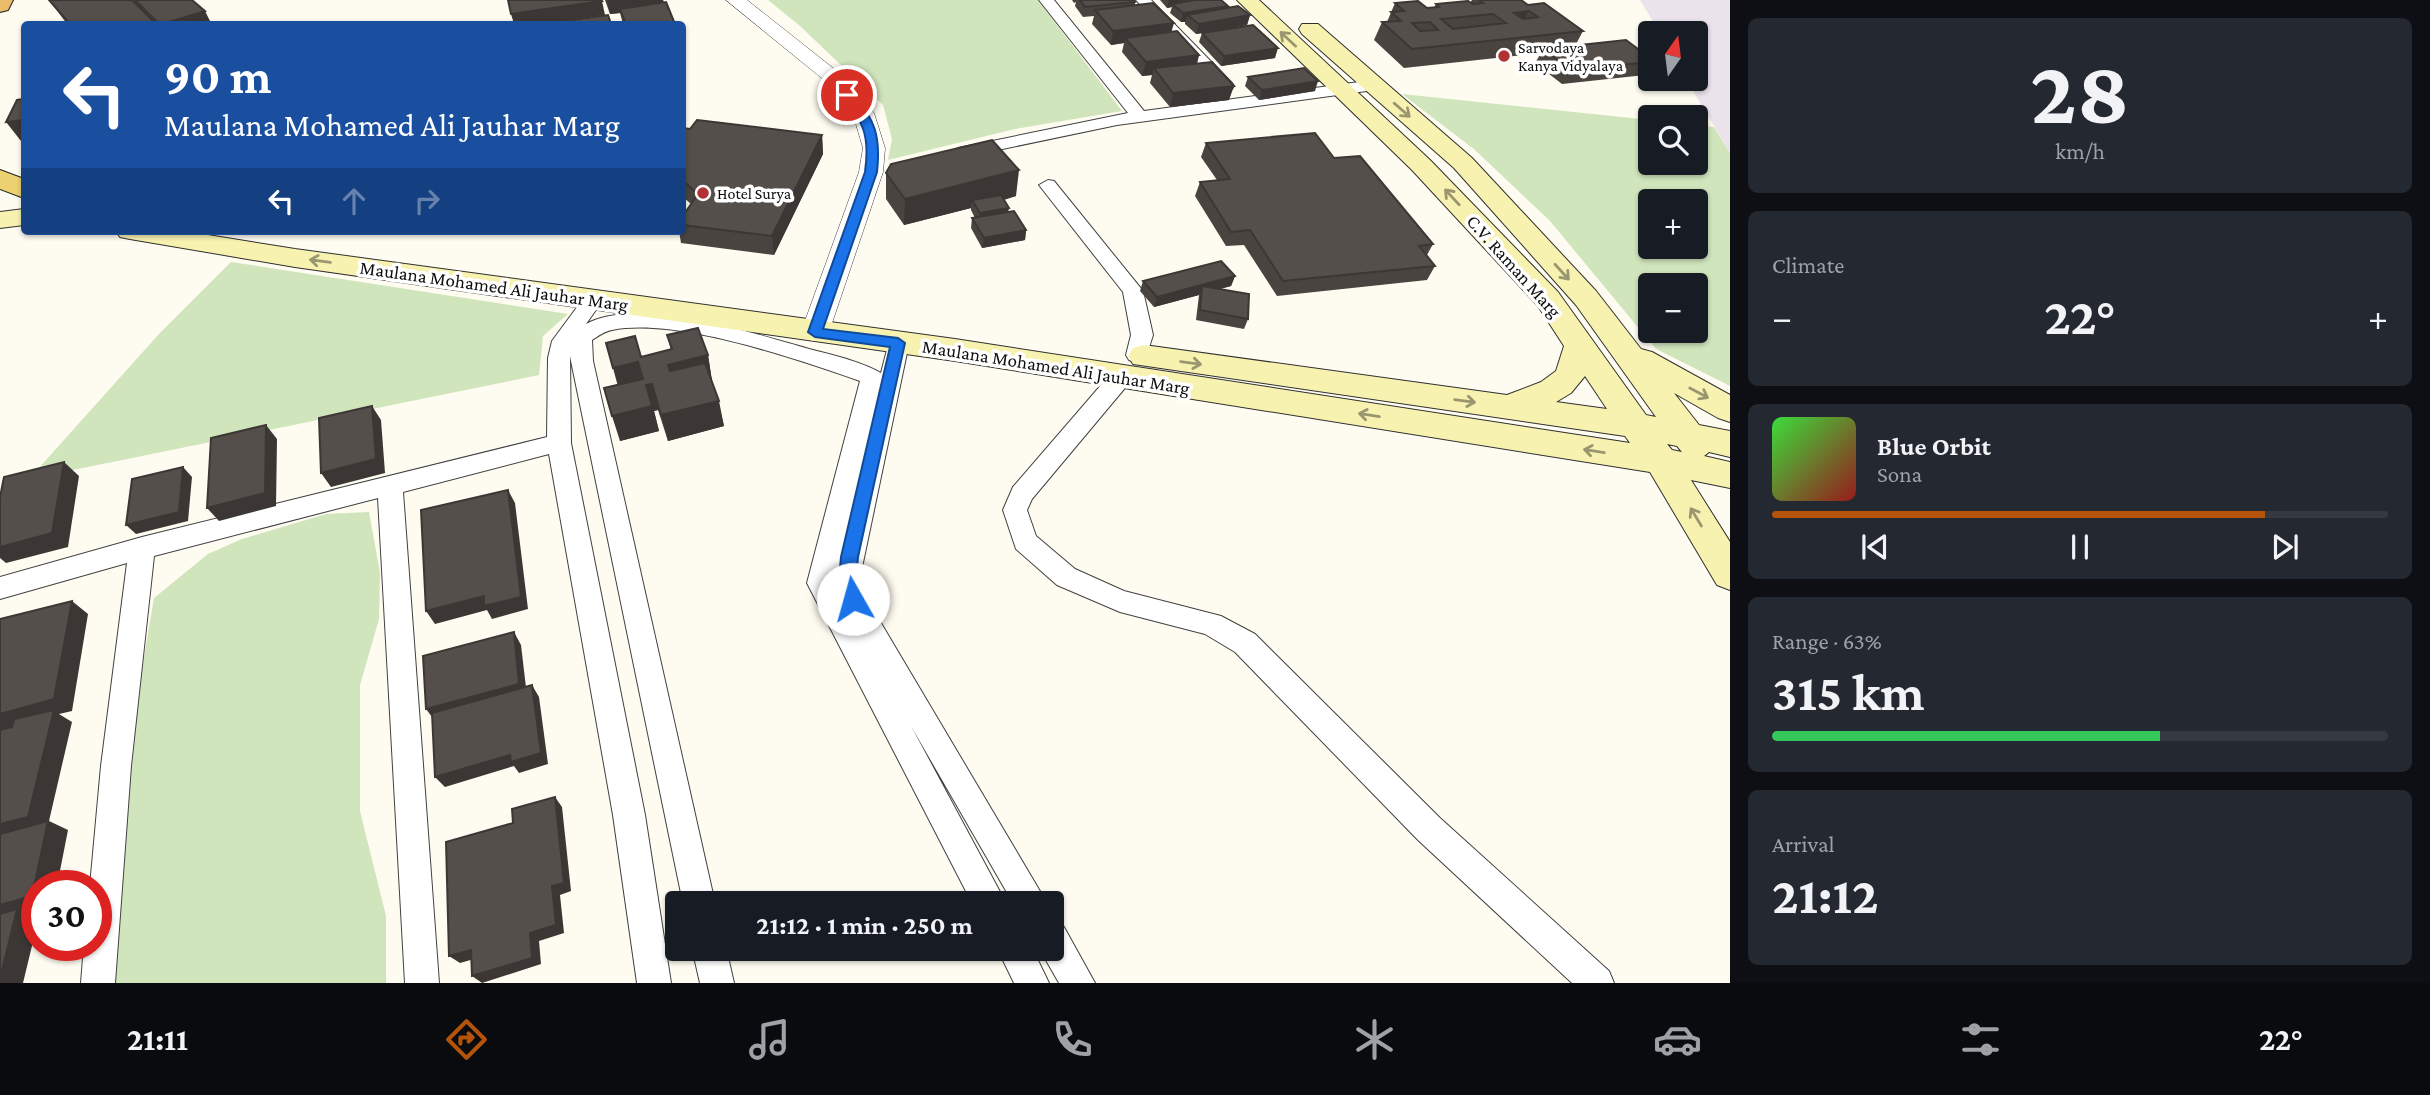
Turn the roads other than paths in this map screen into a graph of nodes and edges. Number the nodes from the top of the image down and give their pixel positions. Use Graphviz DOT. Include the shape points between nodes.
graph roads {
  1 [pos="735,0"];
  2 [pos="1046,0"];
  3 [pos="1143,0"];
  4 [pos="1247,0"];
  5 [pos="1277,0"];
  6 [pos="1374,85"];
  7 [pos="1341,89"];
  8 [pos="1241,102"];
  9 [pos="1138,116"];
  10 [pos="942,158"];
  11 [pos="895,167"];
  12 [pos="871,172"];
  13 [pos="0,179"];
  14 [pos="1048,186"];
  15 [pos="21,188"];
  16 [pos="21,199"];
  17 [pos="0,201"];
  18 [pos="21,217"];
  19 [pos="0,220"];
  20 [pos="157,235"];
  21 [pos="299,235"];
  22 [pos="593,300"];
  23 [pos="819,322"];
  24 [pos="898,343"];
  25 [pos="1580,345"];
  26 [pos="1626,352"];
  27 [pos="1130,366"];
  28 [pos="1509,407"];
  29 [pos="1730,410"];
  30 [pos="1636,425"];
  31 [pos="1690,436"];
  32 [pos="559,443"];
  33 [pos="1661,461"];
  34 [pos="1726,471"];
  35 [pos="390,487"];
  36 [pos="142,548"];
  37 [pos="1730,574"];
  38 [pos="0,588"];
  39 [pos="696,891"];
  40 [pos="984,891"];
  41 [pos="1024,891"];
  42 [pos="1064,959"];
  43 [pos="712,961"];
  44 [pos="1021,961"];
  45 [pos="651,982"];
  46 [pos="98,983"];
  47 [pos="422,983"];
  48 [pos="717,983"];
  49 [pos="1032,983"];
  50 [pos="1078,983"];
  51 [pos="1597,983"];
  1 -- 12 [label="street" via="831,76 863,113 874,148"];
  2 -- 9 [label="street"];
  3 -- 8 [label="street"];
  7 -- 4 [label="main road, C.V. Raman Marg, one-way"];
  5 -- 6 [label="main road, C.V. Raman Marg"];
  6 -- 7 [label="street"];
  6 -- 26 [label="main road, C.V. Raman Marg, one-way" via="1463,163 1586,298"];
  7 -- 8 [label="street"];
  25 -- 7 [label="main road, C.V. Raman Marg, one-way" via="1548,299 1421,165"];
  8 -- 9 [label="street"];
  9 -- 10 [label="street" via="1062,128"];
  11 -- 12 [label="street"];
  12 -- 23 [label="street"];
  13 -- 15 [label="main road"];
  14 -- 27 [label="street" via="1133,291 1142,335"];
  16 -- 17 [label="main road"];
  18 -- 19 [label="main road"];
  22 -- 20 [label="main road, Maulana Mohamed Ali Jauhar Marg, one-way"];
  21 -- 23 [label="main road, Maulana Mohamed Ali Jauhar Marg"];
  22 -- 23 [label="main road, Maulana Mohamed Ali Jauhar Marg"];
  22 -- 32 [label="street" via="563,341"];
  23 -- 24 [label="main road, Maulana Mohamed Ali Jauhar Marg"];
  23 -- 27 [label="main road, Maulana Mohamed Ali Jauhar Marg"];
  24 -- 27 [label="main road, Maulana Mohamed Ali Jauhar Marg"];
  24 -- 41 [label="street" via="847,577 853,599"];
  25 -- 28 [label="main road" via="1572,373 1563,382"];
  25 -- 30 [label="main road, C.V. Raman Marg"];
  26 -- 29 [label="main road, one-way"];
  26 -- 31 [label="main road, C.V. Raman Marg"];
  27 -- 28 [label="main road, Maulana Mohamed Ali Jauhar Marg, one-way"];
  33 -- 27 [label="main road, Maulana Mohamed Ali Jauhar Marg, one-way"];
  27 -- 51 [label="street" via="1014,510 1025,542 1066,577 1120,601 1211,624 1245,643 1429,829"];
  28 -- 30 [label="main road, Maulana Mohamed Ali Jauhar Marg"];
  30 -- 31 [label="main road, Maulana Mohamed Ali Jauhar Marg"];
  30 -- 33 [label="main road, C.V. Raman Marg"];
  31 -- 34 [label="main road, C.V. Raman Marg"];
  32 -- 35 [label="street"];
  32 -- 45 [label="street" via="629,816"];
  33 -- 34 [label="main road, Maulana Mohamed Ali Jauhar Marg"];
  37 -- 33 [label="main road, C.V. Raman Marg, one-way"];
  35 -- 36 [label="street"];
  35 -- 47 [label="street"];
  36 -- 38 [label="street"];
  36 -- 46 [label="street" via="116,766"];
  39 -- 40 [label="street" via="584,377 584,334 604,321 652,320 789,348 872,377 820,583"];
  42 -- 50 [label="street"];
  43 -- 48 [label="street"];
  44 -- 49 [label="street"];
}
